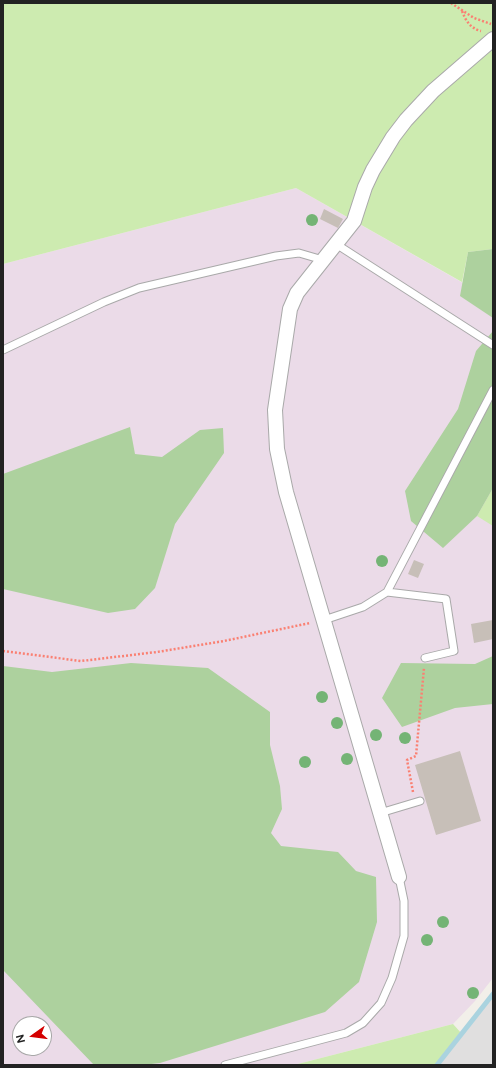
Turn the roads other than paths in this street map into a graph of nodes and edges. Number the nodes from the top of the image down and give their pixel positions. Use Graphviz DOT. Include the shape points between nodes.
graph roads {
  1 [pos="490,36"];
  2 [pos="336,244"];
  3 [pos="323,260"];
  4 [pos="493,345"];
  5 [pos="3,350"];
  6 [pos="493,390"];
  7 [pos="387,592"];
  8 [pos="324,620"];
  9 [pos="425,658"];
  10 [pos="417,802"];
  11 [pos="380,813"];
  12 [pos="399,877"];
  13 [pos="225,1065"];
  1 -- 2 [label="street" via="406,120 373,170 354,221"];
  2 -- 3 [label="street"];
  2 -- 4 [label="lane"];
  3 -- 5 [label="lane" via="299,253 276,256 139,288"];
  3 -- 8 [label="street" via="297,293 290,308 275,410 277,449 286,492"];
  6 -- 7 [label="lane"];
  7 -- 8 [label="lane" via="363,607"];
  7 -- 9 [label="lane" via="446,599 454,652"];
  8 -- 11 [label="street"];
  10 -- 11 [label="lane"];
  11 -- 12 [label="street"];
  12 -- 13 [label="lane" via="404,901 404,936 392,978 381,1003 363,1023 346,1033"];
}
